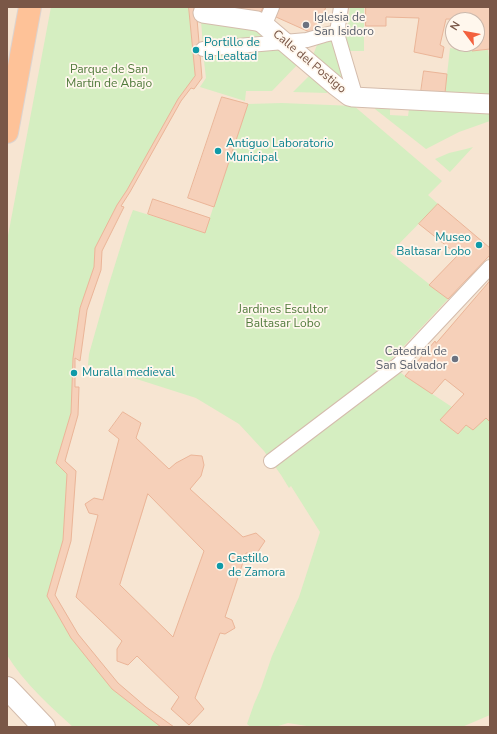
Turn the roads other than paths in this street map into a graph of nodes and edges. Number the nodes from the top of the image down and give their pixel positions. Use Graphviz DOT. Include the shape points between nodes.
graph roads {
  1 [pos="30,7"];
  2 [pos="341,7"];
  3 [pos="203,10"];
  4 [pos="268,16"];
  5 [pos="338,32"];
  6 [pos="286,42"];
  7 [pos="204,49"];
  8 [pos="356,98"];
  9 [pos="490,104"];
  10 [pos="7,132"];
  11 [pos="490,267"];
  12 [pos="271,461"];
  13 [pos="7,688"];
  14 [pos="44,727"];
  1 -- 10 [label="highway"];
  2 -- 5 [label="street"];
  3 -- 4 [label="street, Calle del Postigo" via="257,21"];
  4 -- 6 [label="street, Calle del Postigo"];
  5 -- 6 [label="street" via="307,40"];
  5 -- 8 [label="street"];
  6 -- 7 [label="street"];
  6 -- 8 [label="street, Calle del Postigo" via="336,86"];
  8 -- 9 [label="street, Calle del Postigo"];
  11 -- 12 [label="street" via="399,364"];
  13 -- 14 [label="street"];
}
